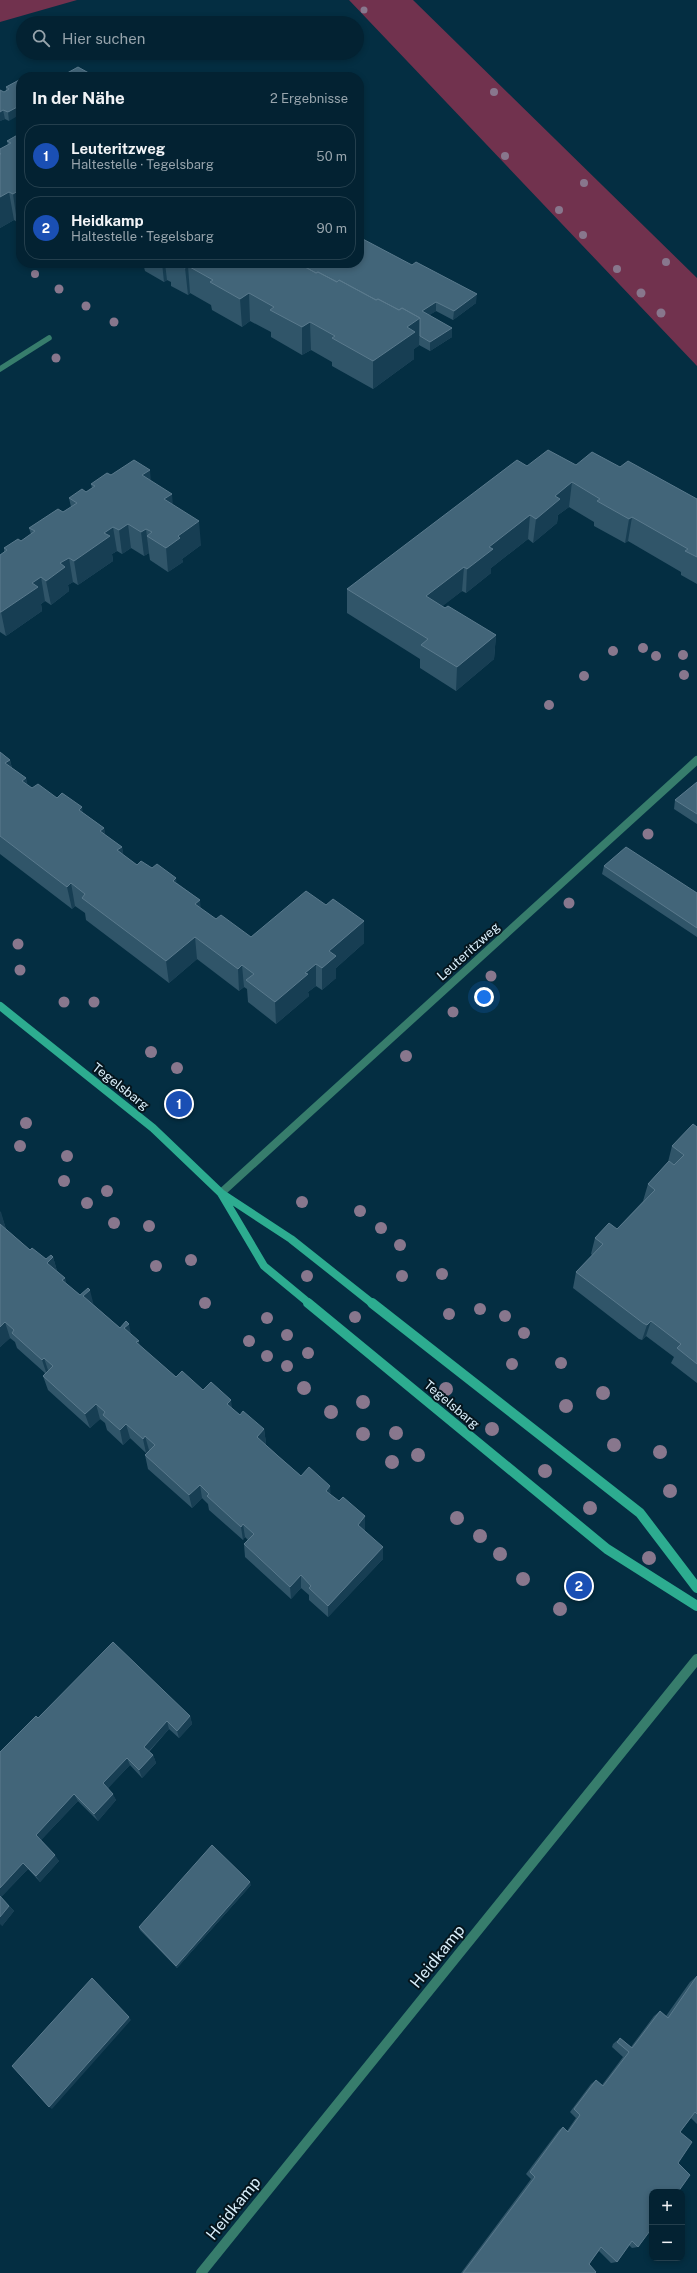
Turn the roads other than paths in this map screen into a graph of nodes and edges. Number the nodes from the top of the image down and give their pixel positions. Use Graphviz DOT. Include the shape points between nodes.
graph roads {
  1 [pos="49,338"];
  2 [pos="0,369"];
  3 [pos="697,760"];
  4 [pos="0,1006"];
  5 [pos="220,1193"];
  6 [pos="697,1588"];
  7 [pos="697,1606"];
  8 [pos="697,1659"];
  9 [pos="201,2273"];
  1 -- 2 [label="street"];
  3 -- 5 [label="street, Leuteritzweg"];
  4 -- 5 [label="street, Tegelsbarg" via="153,1128"];
  5 -- 6 [label="street, Tegelsbarg" via="291,1239 640,1513"];
  5 -- 7 [label="street, Tegelsbarg" via="264,1266 608,1548"];
  8 -- 9 [label="street, Heidkamp"];
}
